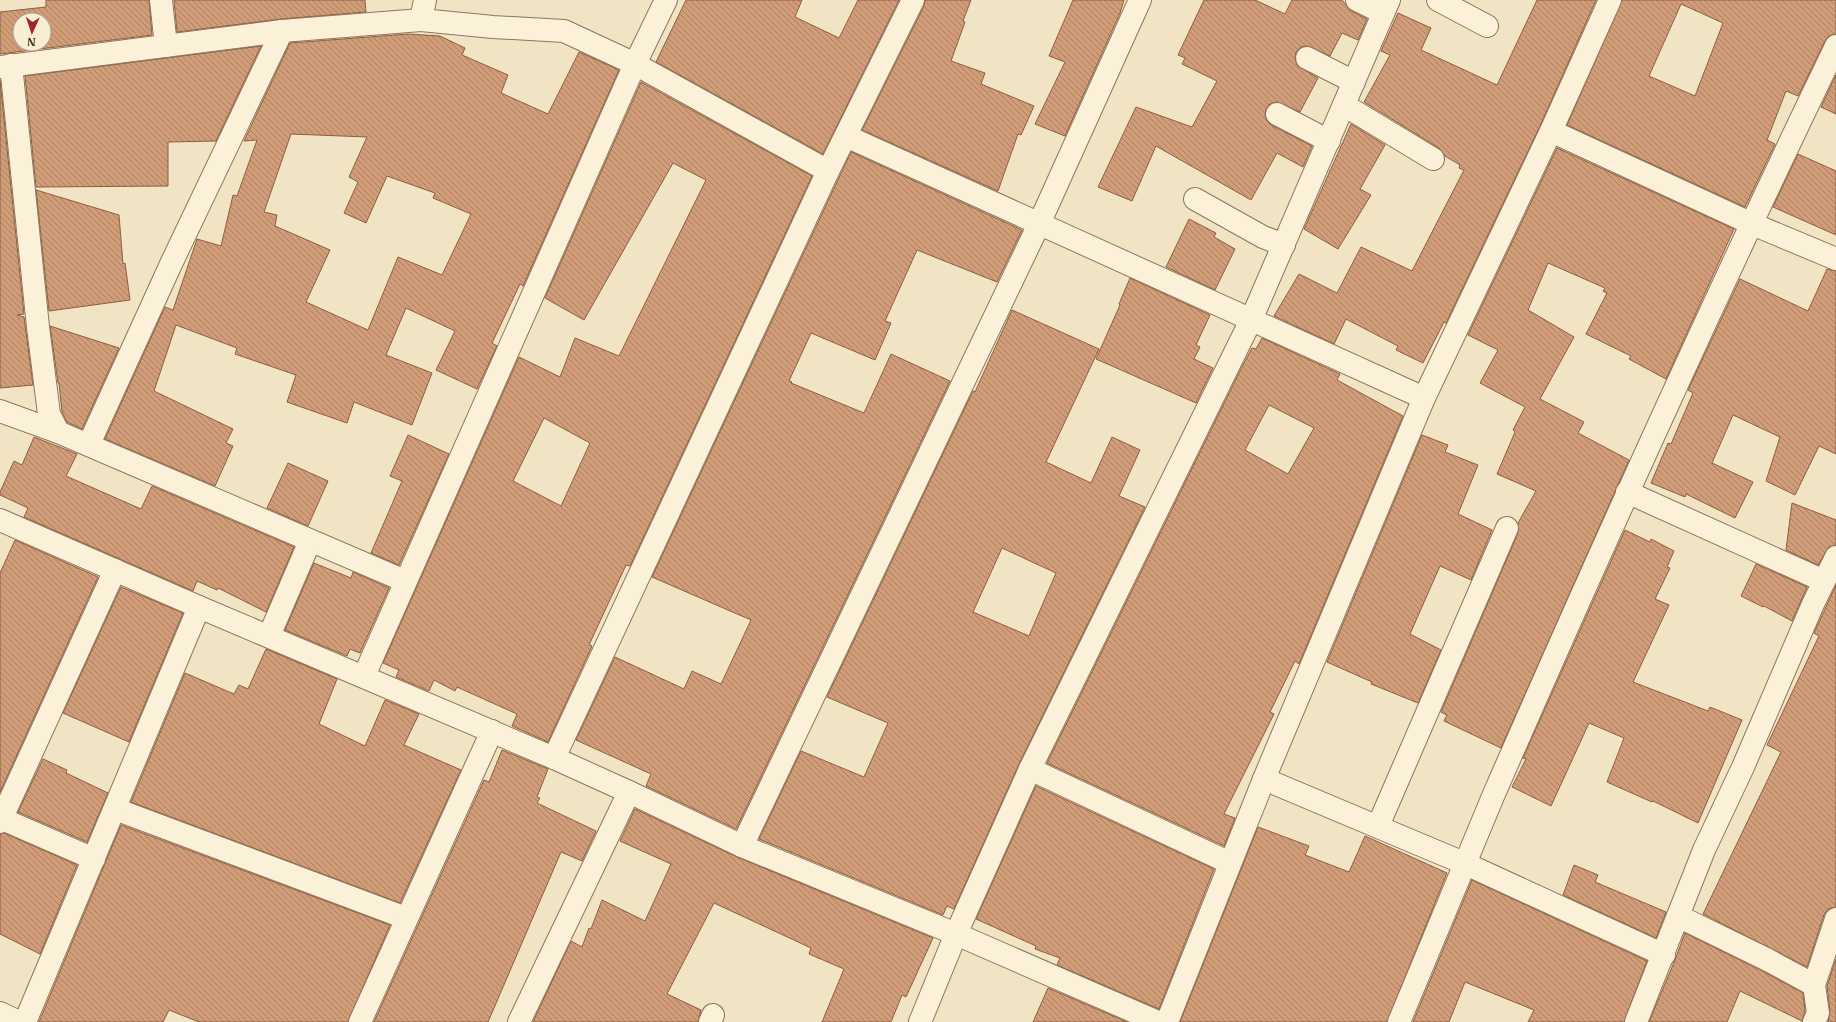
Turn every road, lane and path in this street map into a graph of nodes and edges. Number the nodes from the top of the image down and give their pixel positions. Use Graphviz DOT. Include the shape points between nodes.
graph roads {
  1 [pos="162,0"];
  2 [pos="666,0"];
  3 [pos="913,0"];
  4 [pos="1140,0"];
  5 [pos="1357,0"];
  6 [pos="1438,0"];
  7 [pos="1610,0"];
  8 [pos="1386,6"];
  9 [pos="423,10"];
  10 [pos="1487,26"];
  11 [pos="282,31"];
  12 [pos="166,46"];
  13 [pos="1836,46"];
  14 [pos="1307,58"];
  15 [pos="635,64"];
  16 [pos="5,66"];
  17 [pos="1354,82"];
  18 [pos="1344,105"];
  19 [pos="1277,114"];
  20 [pos="1551,131"];
  21 [pos="846,136"];
  22 [pos="1329,141"];
  23 [pos="1433,159"];
  24 [pos="828,171"];
  25 [pos="1195,199"];
  26 [pos="1750,223"];
  27 [pos="1039,224"];
  28 [pos="1284,245"];
  29 [pos="1836,259"];
  30 [pos="1251,320"];
  31 [pos="1424,398"];
  32 [pos="0,411"];
  33 [pos="58,432"];
  34 [pos="89,444"];
  35 [pos="1627,492"];
  36 [pos="1,522"];
  37 [pos="1507,528"];
  38 [pos="310,541"];
  39 [pos="1836,557"];
  40 [pos="115,570"];
  41 [pos="405,581"];
  42 [pos="1824,582"];
  43 [pos="199,607"];
  44 [pos="269,636"];
  45 [pos="364,676"];
  46 [pos="492,731"];
  47 [pos="554,758"];
  48 [pos="1030,769"];
  49 [pos="1264,779"];
  50 [pos="630,792"];
  51 [pos="115,809"];
  52 [pos="1,819"];
  53 [pos="1378,826"];
  54 [pos="742,846"];
  55 [pos="94,859"];
  56 [pos="1230,863"];
  57 [pos="1466,864"];
  58 [pos="1678,916"];
  59 [pos="406,918"];
  60 [pos="1836,919"];
  61 [pos="956,934"];
  62 [pos="1664,955"];
  63 [pos="1814,985"];
  64 [pos="0,1013"];
  65 [pos="20,1022"];
  66 [pos="25,1022"];
  67 [pos="360,1022"];
  68 [pos="519,1022"];
  69 [pos="920,1022"];
  70 [pos="1158,1022"];
  71 [pos="1167,1022"];
  72 [pos="1399,1022"];
  73 [pos="1636,1022"];
  74 [pos="1814,1022"];
  1 -- 12 [label="street"];
  2 -- 15 [label="street"];
  3 -- 21 [label="street"];
  4 -- 27 [label="street"];
  5 -- 8 [label="street"];
  6 -- 10 [label="street"];
  7 -- 20 [label="street"];
  8 -- 17 [label="street"];
  9 -- 11 [label="street"];
  9 -- 15 [label="street" via="493,27 564,31"];
  11 -- 12 [label="street"];
  11 -- 34 [label="street"];
  12 -- 16 [label="street"];
  13 -- 26 [label="street"];
  14 -- 17 [label="street"];
  15 -- 24 [label="street"];
  15 -- 41 [label="street"];
  16 -- 33 [label="street" via="49,414"];
  17 -- 18 [label="street"];
  18 -- 22 [label="street"];
  18 -- 23 [label="street"];
  19 -- 22 [label="street"];
  20 -- 26 [label="street"];
  20 -- 31 [label="street"];
  21 -- 24 [label="street"];
  21 -- 27 [label="street"];
  22 -- 28 [label="street"];
  24 -- 47 [label="street"];
  25 -- 28 [label="street" via="1263,237"];
  26 -- 29 [label="street"];
  26 -- 35 [label="street"];
  27 -- 30 [label="street"];
  27 -- 54 [label="street"];
  28 -- 30 [label="street"];
  30 -- 31 [label="street"];
  30 -- 48 [label="street"];
  31 -- 49 [label="street"];
  32 -- 33 [label="street"];
  33 -- 34 [label="street"];
  34 -- 38 [label="street"];
  35 -- 42 [label="street"];
  35 -- 57 [label="street"];
  36 -- 40 [label="street"];
  37 -- 53 [label="street"];
  38 -- 41 [label="street"];
  38 -- 44 [label="street"];
  39 -- 42 [label="street"];
  40 -- 43 [label="street"];
  40 -- 52 [label="street"];
  41 -- 45 [label="street"];
  42 -- 58 [label="street" via="1704,850"];
  43 -- 44 [label="street"];
  43 -- 51 [label="street"];
  44 -- 45 [label="street"];
  45 -- 46 [label="street"];
  46 -- 47 [label="street"];
  46 -- 59 [label="street"];
  47 -- 50 [label="street"];
  48 -- 56 [label="street"];
  48 -- 61 [label="street"];
  49 -- 53 [label="street"];
  49 -- 56 [label="street"];
  50 -- 54 [label="street"];
  50 -- 68 [label="street"];
  51 -- 55 [label="street"];
  51 -- 59 [label="street"];
  52 -- 55 [label="street"];
  53 -- 57 [label="street"];
  54 -- 61 [label="street"];
  55 -- 66 [label="street"];
  56 -- 71 [label="street"];
  57 -- 62 [label="street"];
  57 -- 72 [label="street"];
  58 -- 62 [label="street"];
  58 -- 63 [label="street"];
  59 -- 67 [label="street"];
  60 -- 63 [label="street"];
  61 -- 69 [label="street"];
  61 -- 70 [label="street"];
  62 -- 73 [label="street"];
  63 -- 74 [label="street" via="1818,1013"];
  64 -- 65 [label="street"];
}
